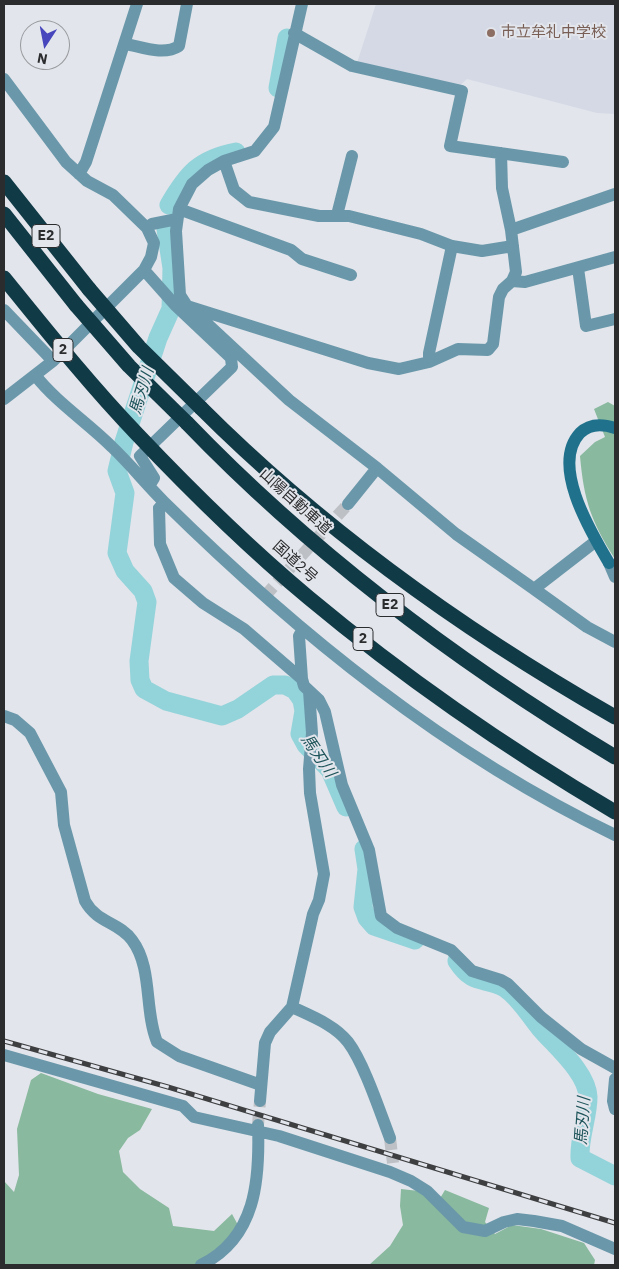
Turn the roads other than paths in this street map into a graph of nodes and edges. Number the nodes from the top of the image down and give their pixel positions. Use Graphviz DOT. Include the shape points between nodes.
graph roads {
  1 [pos="137,4"];
  2 [pos="186,4"];
  3 [pos="302,4"];
  4 [pos="294,33"];
  5 [pos="126,44"];
  6 [pos="4,79"];
  7 [pos="501,152"];
  8 [pos="352,156"];
  9 [pos="224,161"];
  10 [pos="563,162"];
  11 [pos="79,174"];
  12 [pos="4,182"];
  13 [pos="615,194"];
  14 [pos="4,214"];
  15 [pos="178,214"];
  16 [pos="337,214"];
  17 [pos="147,228"];
  18 [pos="511,230"];
  19 [pos="452,246"];
  20 [pos="513,246"];
  21 [pos="615,257"];
  22 [pos="578,268"];
  23 [pos="144,270"];
  24 [pos="351,275"];
  25 [pos="4,278"];
  26 [pos="512,281"];
  27 [pos="4,310"];
  28 [pos="198,311"];
  29 [pos="615,319"];
  30 [pos="235,320"];
  31 [pos="223,344"];
  32 [pos="58,356"];
  33 [pos="429,362"];
  34 [pos="35,375"];
  35 [pos="4,399"];
  36 [pos="615,428"];
  37 [pos="149,447"];
  38 [pos="377,468"];
  39 [pos="149,486"];
  40 [pos="165,502"];
  41 [pos="348,504"];
  42 [pos="596,541"];
  43 [pos="615,577"];
  44 [pos="534,589"];
  45 [pos="303,629"];
  46 [pos="615,642"];
  47 [pos="302,679"];
  48 [pos="309,691"];
  49 [pos="4,716"];
  50 [pos="615,717"];
  51 [pos="615,757"];
  52 [pos="615,812"];
  53 [pos="615,835"];
  54 [pos="292,1006"];
  55 [pos="4,1055"];
  56 [pos="615,1068"];
  57 [pos="615,1079"];
  58 [pos="261,1085"];
  59 [pos="260,1101"];
  60 [pos="615,1109"];
  61 [pos="259,1128"];
  62 [pos="390,1138"];
  63 [pos="615,1248"];
  64 [pos="201,1265"];
  1 -- 5 [label="street"];
  2 -- 5 [label="street" via="179,46 173,50"];
  3 -- 4 [label="street"];
  4 -- 7 [label="street" via="352,66 462,91 450,146"];
  4 -- 9 [label="street" via="274,127 255,151"];
  5 -- 11 [label="street" via="86,162"];
  6 -- 11 [label="street" via="66,162"];
  7 -- 10 [label="street"];
  7 -- 18 [label="street" via="502,188"];
  8 -- 16 [label="street"];
  9 -- 15 [label="street" via="192,184"];
  9 -- 16 [label="street" via="234,190 249,202 320,216"];
  11 -- 17 [label="street" via="113,195"];
  12 -- 50 [label="highway, 山陽自動車道 / E2, bridge" via="139,347 283,485 504,652"];
  13 -- 18 [label="street"];
  14 -- 51 [label="highway, 山陽自動車道 / E2, bridge" via="129,366 220,457 314,543 388,603 492,679"];
  15 -- 17 [label="street"];
  15 -- 24 [label="street" via="291,250 302,258"];
  15 -- 28 [label="street" via="180,295 187,306"];
  16 -- 19 [label="street" via="421,234"];
  17 -- 23 [label="street" via="154,243"];
  18 -- 20 [label="street"];
  19 -- 20 [label="street" via="482,251"];
  19 -- 33 [label="street"];
  20 -- 26 [label="street" via="516,272"];
  21 -- 22 [label="street"];
  22 -- 26 [label="street" via="525,282"];
  22 -- 29 [label="street" via="586,326"];
  23 -- 31 [label="street" via="172,302"];
  23 -- 32 [label="street"];
  25 -- 32 [label="highway, 国道2号 / 2"];
  26 -- 33 [label="street" via="499,297 493,344 488,350 458,349"];
  27 -- 32 [label="street"];
  28 -- 30 [label="street"];
  28 -- 31 [label="street"];
  30 -- 31 [label="street"];
  30 -- 33 [label="street" via="368,363 399,369"];
  31 -- 37 [label="street" via="232,367"];
  31 -- 38 [label="street"];
  32 -- 34 [label="street"];
  32 -- 37 [label="highway, 国道2号 / 2"];
  34 -- 35 [label="street"];
  34 -- 39 [label="street" via="50,394 112,446"];
  36 -- 42 [label="street" via="602,424 584,429 574,440 568,457 571,478"];
  37 -- 39 [label="street" via="140,456 154,478"];
  37 -- 52 [label="highway, 国道2号 / 2" via="220,518 309,598 455,710 542,769"];
  38 -- 41 [label="street"];
  38 -- 44 [label="street" via="456,534"];
  39 -- 40 [label="street"];
  40 -- 45 [label="street"];
  40 -- 47 [label="street" via="159,508 160,544 174,578 203,603 244,629"];
  42 -- 43 [label="street"];
  42 -- 44 [label="street"];
  44 -- 46 [label="street" via="587,628"];
  45 -- 47 [label="street" via="299,636"];
  45 -- 53 [label="street" via="402,706 494,768 564,810"];
  47 -- 48 [label="street"];
  48 -- 54 [label="street" via="312,733 308,770 324,874"];
  48 -- 56 [label="street" via="325,712 342,785 369,850 381,916 398,928 451,950 472,971 508,984 541,1017 581,1049"];
  49 -- 58 [label="street" via="15,720 30,733 61,792 64,825 88,907 92,913 122,930 132,940 141,959 157,1042 179,1056"];
  54 -- 58 [label="street" via="265,1043"];
  54 -- 62 [label="street" via="322,1021 348,1042"];
  55 -- 61 [label="street" via="183,1106 194,1117"];
  57 -- 60 [label="street"];
  58 -- 59 [label="street"];
  61 -- 63 [label="street" via="391,1167 427,1191 463,1227 485,1230 504,1222 534,1221 562,1226"];
  61 -- 64 [label="street" via="256,1189 248,1214 228,1248"];
}
